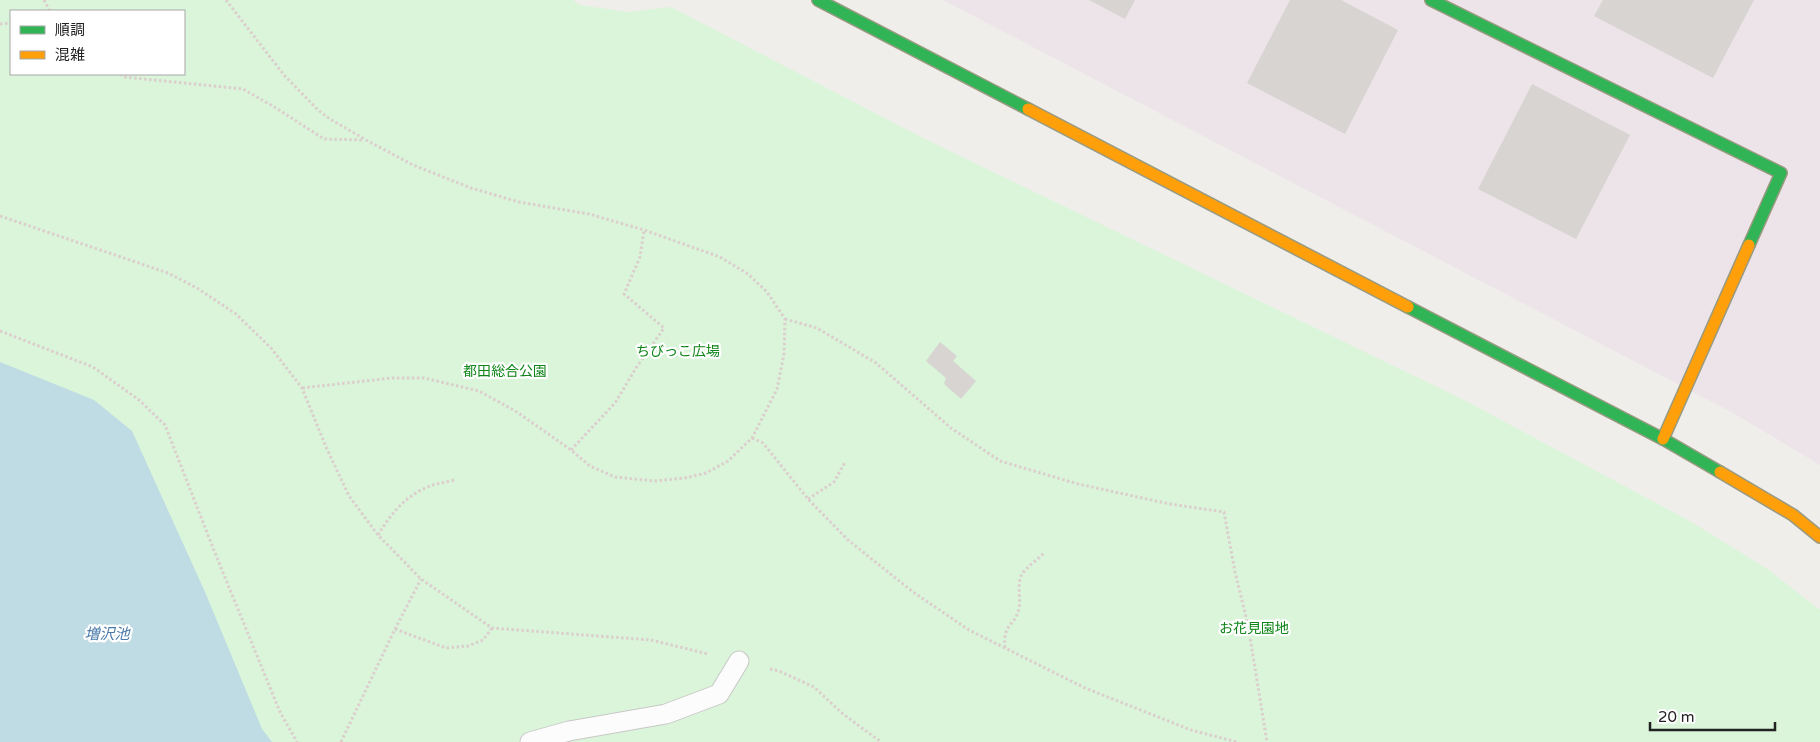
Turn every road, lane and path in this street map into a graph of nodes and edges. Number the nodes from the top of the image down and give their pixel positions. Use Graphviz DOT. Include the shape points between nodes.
graph roads {
  1 [pos="226,0"];
  2 [pos="818,0"];
  3 [pos="1431,0"];
  4 [pos="122,75"];
  5 [pos="366,140"];
  6 [pos="0,216"];
  7 [pos="644,230"];
  8 [pos="785,319"];
  9 [pos="0,331"];
  10 [pos="302,388"];
  11 [pos="752,438"];
  12 [pos="1663,439"];
  13 [pos="572,450"];
  14 [pos="845,462"];
  15 [pos="454,480"];
  16 [pos="808,499"];
  17 [pos="378,535"];
  18 [pos="1820,537"];
  19 [pos="1044,554"];
  20 [pos="421,579"];
  21 [pos="492,628"];
  22 [pos="395,629"];
  23 [pos="1005,648"];
  24 [pos="739,661"];
  25 [pos="297,742"];
  26 [pos="342,742"];
  27 [pos="530,742"];
  28 [pos="881,742"];
  29 [pos="1237,742"];
  30 [pos="1267,742"];
  1 -- 5 [label="path" via="284,75 311,103 330,119"];
  2 -- 12 [label="street"];
  3 -- 12 [label="street" via="1781,173"];
  4 -- 5 [label="path" via="243,89 324,139"];
  5 -- 7 [label="path" via="413,165 470,188 519,202 589,214"];
  6 -- 10 [label="path" via="168,273 197,288 236,314 271,348"];
  7 -- 8 [label="path" via="720,256 767,292"];
  7 -- 13 [label="path" via="640,258 624,294 664,328 615,404"];
  8 -- 11 [label="path" via="784,354 777,389"];
  8 -- 30 [label="path" via="817,328 876,363 951,428 1000,460 1078,484 1224,512 1248,625"];
  9 -- 25 [label="path" via="93,367 139,400 165,425 280,712"];
  10 -- 13 [label="path" via="392,378 424,378 479,391 517,412"];
  10 -- 17 [label="path" via="349,496"];
  11 -- 13 [label="path" via="728,461 706,473 654,481 615,477 590,466"];
  11 -- 16 [label="path" via="763,443"];
  12 -- 18 [label="street" via="1793,515"];
  14 -- 16 [label="path" via="834,482"];
  15 -- 17 [label="path" via="429,486 405,500"];
  16 -- 23 [label="path" via="848,540 913,592 969,630"];
  17 -- 20 [label="path"];
  19 -- 23 [label="path" via="1021,576 1019,610 1007,628"];
  20 -- 21 [label="path"];
  20 -- 22 [label="path"];
  21 -- 22 [label="path" via="483,640 468,646 446,648"];
  21 -- 24 [label="path" via="651,640"];
  22 -- 26 [label="path"];
  23 -- 29 [label="path" via="1085,688 1191,730"];
  24 -- 27 [label="lane" via="719,694 702,701 666,714 569,731"];
  24 -- 28 [label="path" via="779,671 814,687"];
}
